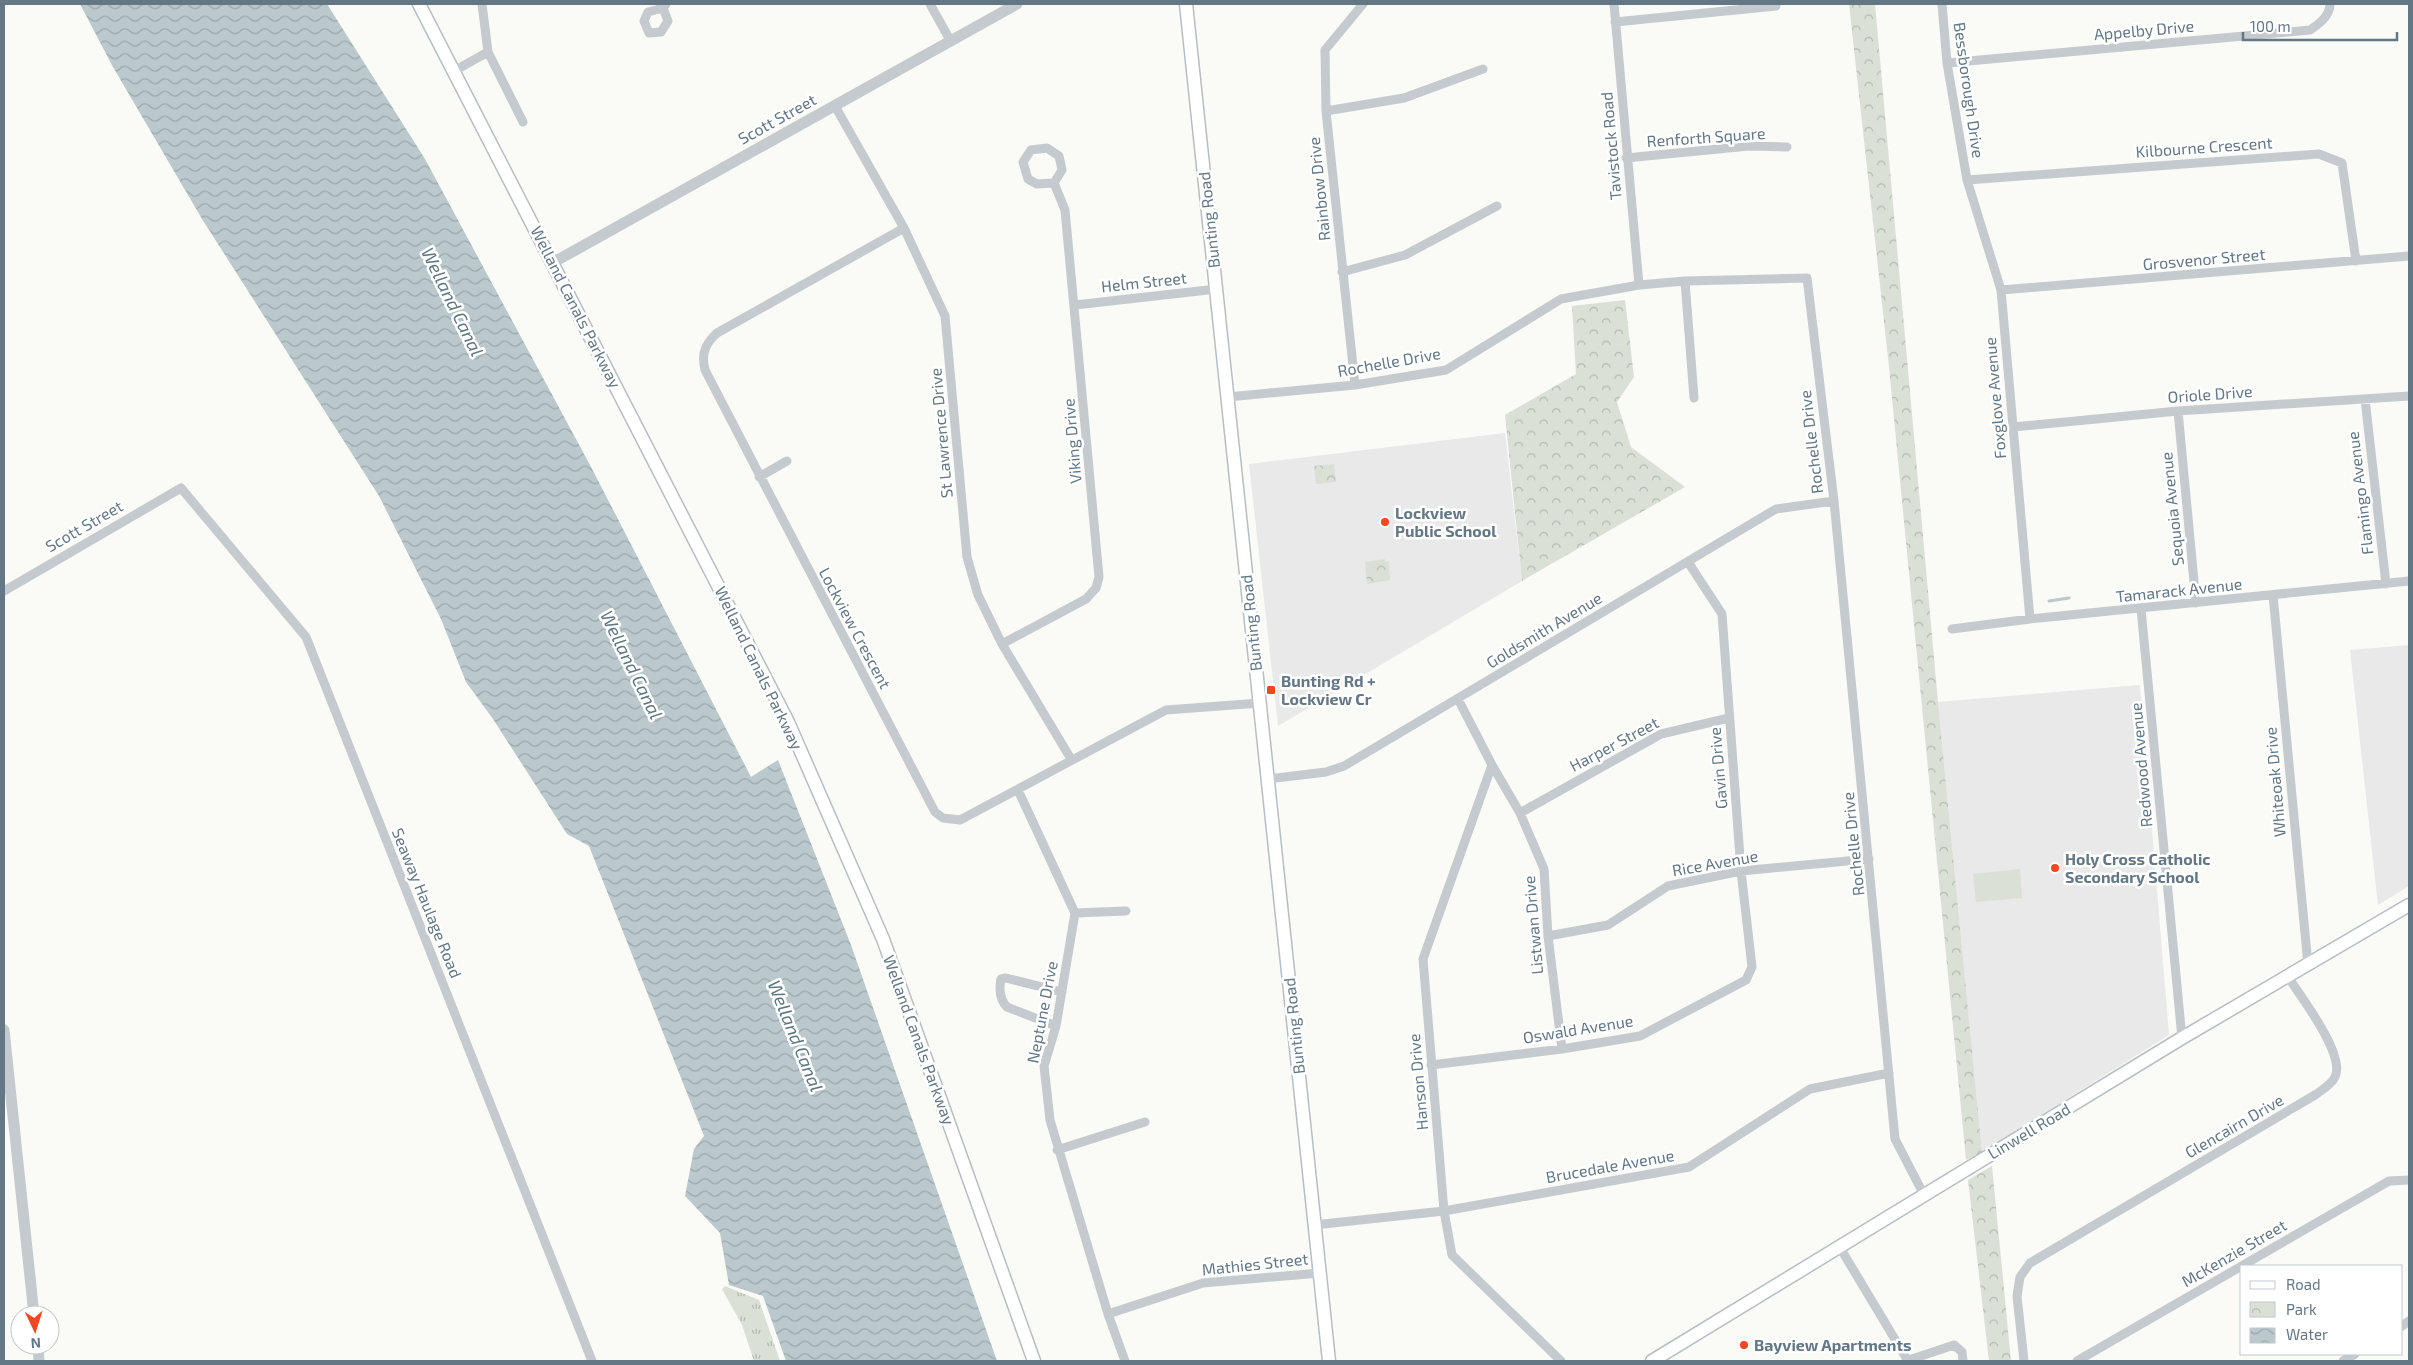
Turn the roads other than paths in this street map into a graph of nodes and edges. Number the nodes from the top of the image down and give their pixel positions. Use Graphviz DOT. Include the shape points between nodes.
graph roads {
  1 [pos="419,4"];
  2 [pos="482,4"];
  3 [pos="930,4"];
  4 [pos="1017,4"];
  5 [pos="1186,4"];
  6 [pos="1363,4"];
  7 [pos="1614,4"];
  8 [pos="1942,4"];
  9 [pos="2330,4"];
  10 [pos="1776,6"];
  11 [pos="1615,22"];
  12 [pos="950,40"];
  13 [pos="488,52"];
  14 [pos="1948,63"];
  15 [pos="1482,69"];
  16 [pos="454,71"];
  17 [pos="835,106"];
  18 [pos="1326,111"];
  19 [pos="523,122"];
  20 [pos="1787,147"];
  21 [pos="1626,158"];
  22 [pos="1967,180"];
  23 [pos="1054,183"];
  24 [pos="1497,206"];
  25 [pos="904,228"];
  26 [pos="2409,256"];
  27 [pos="2356,261"];
  28 [pos="554,262"];
  29 [pos="1342,272"];
  30 [pos="1685,281"];
  31 [pos="1639,285"];
  32 [pos="1217,288"];
  33 [pos="2002,290"];
  34 [pos="1075,305"];
  35 [pos="1355,385"];
  36 [pos="2409,396"];
  37 [pos="1228,397"];
  38 [pos="1694,398"];
  39 [pos="2365,399"];
  40 [pos="2178,411"];
  41 [pos="2013,427"];
  42 [pos="787,461"];
  43 [pos="759,477"];
  44 [pos="181,488"];
  45 [pos="1834,501"];
  46 [pos="1688,562"];
  47 [pos="2409,581"];
  48 [pos="2386,584"];
  49 [pos="4,591"];
  50 [pos="2273,595"];
  51 [pos="2196,604"];
  52 [pos="2141,609"];
  53 [pos="2030,619"];
  54 [pos="1952,629"];
  55 [pos="1002,644"];
  56 [pos="1458,699"];
  57 [pos="1260,703"];
  58 [pos="1729,718"];
  59 [pos="1071,759"];
  60 [pos="1492,765"];
  61 [pos="1268,779"];
  62 [pos="1018,790"];
  63 [pos="1520,813"];
  64 [pos="1869,859"];
  65 [pos="1741,871"];
  66 [pos="2409,904"];
  67 [pos="1126,911"];
  68 [pos="1075,913"];
  69 [pos="1548,936"];
  70 [pos="2308,965"];
  71 [pos="2288,977"];
  72 [pos="1746,980"];
  73 [pos="1062,992"];
  74 [pos="1056,1026"];
  75 [pos="4,1030"];
  76 [pos="2182,1038"];
  77 [pos="1562,1049"];
  78 [pos="1431,1064"];
  79 [pos="1889,1073"];
  80 [pos="1145,1122"];
  81 [pos="1057,1150"];
  82 [pos="2409,1180"];
  83 [pos="1924,1194"];
  84 [pos="1444,1211"];
  85 [pos="1314,1225"];
  86 [pos="1839,1246"];
  87 [pos="2243,1265"];
  88 [pos="2240,1267"];
  89 [pos="1320,1272"];
  90 [pos="33,1305"];
  91 [pos="1108,1314"];
  92 [pos="1661,1359"];
  93 [pos="592,1361"];
  94 [pos="1034,1361"];
  95 [pos="1125,1361"];
  96 [pos="1328,1361"];
  97 [pos="1561,1361"];
  98 [pos="1907,1361"];
  99 [pos="1964,1361"];
  100 [pos="2024,1361"];
  101 [pos="2077,1361"];
  1 -- 16 [label="main road, Welland Canals Parkway"];
  2 -- 13 [label="street"];
  3 -- 12 [label="street"];
  4 -- 12 [label="street, Scott Street"];
  5 -- 32 [label="main road, Bunting Road"];
  6 -- 18 [label="street, Rainbow Drive" via="1325,50"];
  7 -- 11 [label="street, Tavistock Road"];
  8 -- 14 [label="street, Bessborough Drive"];
  9 -- 14 [label="street, Appelby Drive" via="2322,22 2310,30"];
  10 -- 11 [label="street"];
  11 -- 21 [label="street, Tavistock Road"];
  12 -- 17 [label="street, Scott Street"];
  13 -- 16 [label="street"];
  13 -- 19 [label="street"];
  14 -- 22 [label="street, Bessborough Drive"];
  15 -- 18 [label="street" via="1404,98"];
  16 -- 28 [label="main road, Welland Canals Parkway"];
  17 -- 25 [label="street, St Lawrence Drive"];
  17 -- 28 [label="street, Scott Street"];
  18 -- 29 [label="street, Rainbow Drive"];
  20 -- 21 [label="street, Renforth Square" via="1749,146"];
  21 -- 31 [label="street, Tavistock Road"];
  22 -- 27 [label="street, Kilbourne Crescent" via="2319,154 2342,163"];
  22 -- 33 [label="street, Foxglove Avenue"];
  23 -- 23 [label="street" via="1062,170 1058,156 1047,148 1031,150 1023,162 1028,179 1037,184"];
  23 -- 34 [label="street, Viking Drive" via="1066,210"];
  24 -- 29 [label="street" via="1406,255"];
  25 -- 43 [label="street, Lockview Crescent" via="706,342 705,370"];
  25 -- 55 [label="street, St Lawrence Drive" via="945,316 967,557 978,595"];
  26 -- 27 [label="street, Grosvenor Street"];
  27 -- 33 [label="street, Grosvenor Street"];
  28 -- 94 [label="main road, Welland Canals Parkway" via="788,722 883,939"];
  29 -- 35 [label="street, Rainbow Drive"];
  30 -- 31 [label="street, Rochelle Drive"];
  30 -- 38 [label="street"];
  30 -- 45 [label="street, Rochelle Drive" via="1807,278"];
  31 -- 35 [label="street, Rochelle Drive" via="1561,300 1446,370"];
  32 -- 34 [label="street, Helm Street"];
  32 -- 37 [label="main road, Bunting Road"];
  33 -- 41 [label="street, Foxglove Avenue"];
  34 -- 55 [label="street, Viking Drive" via="1099,577 1096,588 1086,599"];
  35 -- 37 [label="street, Rochelle Drive"];
  36 -- 39 [label="street, Oriole Drive"];
  37 -- 57 [label="main road, Bunting Road"];
  39 -- 40 [label="street, Oriole Drive"];
  39 -- 48 [label="street, Flamingo Avenue"];
  40 -- 41 [label="street, Oriole Drive"];
  40 -- 51 [label="street, Sequoia Avenue"];
  41 -- 53 [label="street, Foxglove Avenue"];
  42 -- 43 [label="street"];
  43 -- 62 [label="street, Lockview Crescent" via="935,812 943,818 960,820"];
  44 -- 49 [label="street, Scott Street"];
  44 -- 93 [label="street, Seaway Haulage Road" via="306,637"];
  45 -- 46 [label="street, Goldsmith Avenue" via="1776,509"];
  45 -- 64 [label="street, Rochelle Drive"];
  46 -- 56 [label="street, Goldsmith Avenue"];
  46 -- 58 [label="street, Gavin Drive" via="1722,614"];
  47 -- 48 [label="street, Tamarack Avenue"];
  48 -- 50 [label="street, Tamarack Avenue"];
  50 -- 51 [label="street, Tamarack Avenue"];
  50 -- 70 [label="street, Whiteoak Drive"];
  51 -- 52 [label="street, Tamarack Avenue"];
  52 -- 53 [label="street, Tamarack Avenue"];
  52 -- 76 [label="street, Redwood Avenue"];
  53 -- 54 [label="street, Tamarack Avenue"];
  55 -- 59 [label="street, St Lawrence Drive"];
  56 -- 60 [label="street, Listwan Drive"];
  56 -- 61 [label="street, Goldsmith Avenue" via="1344,766 1326,772"];
  57 -- 59 [label="street, Lockview Crescent" via="1166,710"];
  57 -- 61 [label="main road, Bunting Road"];
  58 -- 63 [label="street, Harper Street" via="1661,734"];
  58 -- 65 [label="street, Gavin Drive"];
  59 -- 62 [label="street, Lockview Crescent"];
  60 -- 63 [label="street, Listwan Drive"];
  60 -- 78 [label="street, Hanson Drive" via="1423,959"];
  61 -- 85 [label="main road, Bunting Road"];
  62 -- 68 [label="street"];
  63 -- 69 [label="street, Listwan Drive" via="1544,869"];
  64 -- 65 [label="street, Rice Avenue"];
  64 -- 79 [label="street, Rochelle Drive"];
  65 -- 69 [label="street, Rice Avenue" via="1668,886 1608,925"];
  65 -- 72 [label="street, Gavin Drive" via="1752,968"];
  66 -- 70 [label="main road, Linwell Road"];
  67 -- 68 [label="street"];
  68 -- 73 [label="street, Neptune Drive"];
  69 -- 77 [label="street, Listwan Drive"];
  70 -- 71 [label="main road, Linwell Road"];
  71 -- 76 [label="main road, Linwell Road"];
  71 -- 100 [label="street, Glencairn Drive" via="2335,1051 2335,1079 2316,1095 2030,1263 2020,1277 2016,1296"];
  72 -- 77 [label="street, Oswald Avenue" via="1640,1036"];
  73 -- 74 [label="street, Neptune Drive"];
  73 -- 74 [label="street" via="1001,979 1002,1002 1007,1007"];
  74 -- 81 [label="street, Neptune Drive" via="1044,1066"];
  75 -- 90 [label="street"];
  76 -- 83 [label="main road, Linwell Road"];
  77 -- 78 [label="street, Oswald Avenue"];
  78 -- 84 [label="street, Hanson Drive"];
  79 -- 83 [label="street, Rochelle Drive" via="1895,1139"];
  79 -- 84 [label="street, Brucedale Avenue" via="1810,1089 1689,1167"];
  80 -- 81 [label="street"];
  81 -- 91 [label="street, Neptune Drive"];
  82 -- 87 [label="street, McKenzie Street" via="2389,1181"];
  83 -- 86 [label="main road, Linwell Road"];
  84 -- 85 [label="street, Brucedale Avenue"];
  84 -- 97 [label="street, Hanson Drive" via="1452,1255"];
  85 -- 89 [label="main road, Bunting Road"];
  86 -- 92 [label="main road, Linwell Road"];
  86 -- 98 [label="street"];
  88 -- 101 [label="street, McKenzie Street"];
  89 -- 91 [label="street, Mathies Street" via="1204,1283"];
  89 -- 96 [label="main road, Bunting Road"];
  91 -- 95 [label="street, Neptune Drive"];
  98 -- 99 [label="street" via="1954,1345 1962,1352"];
}
